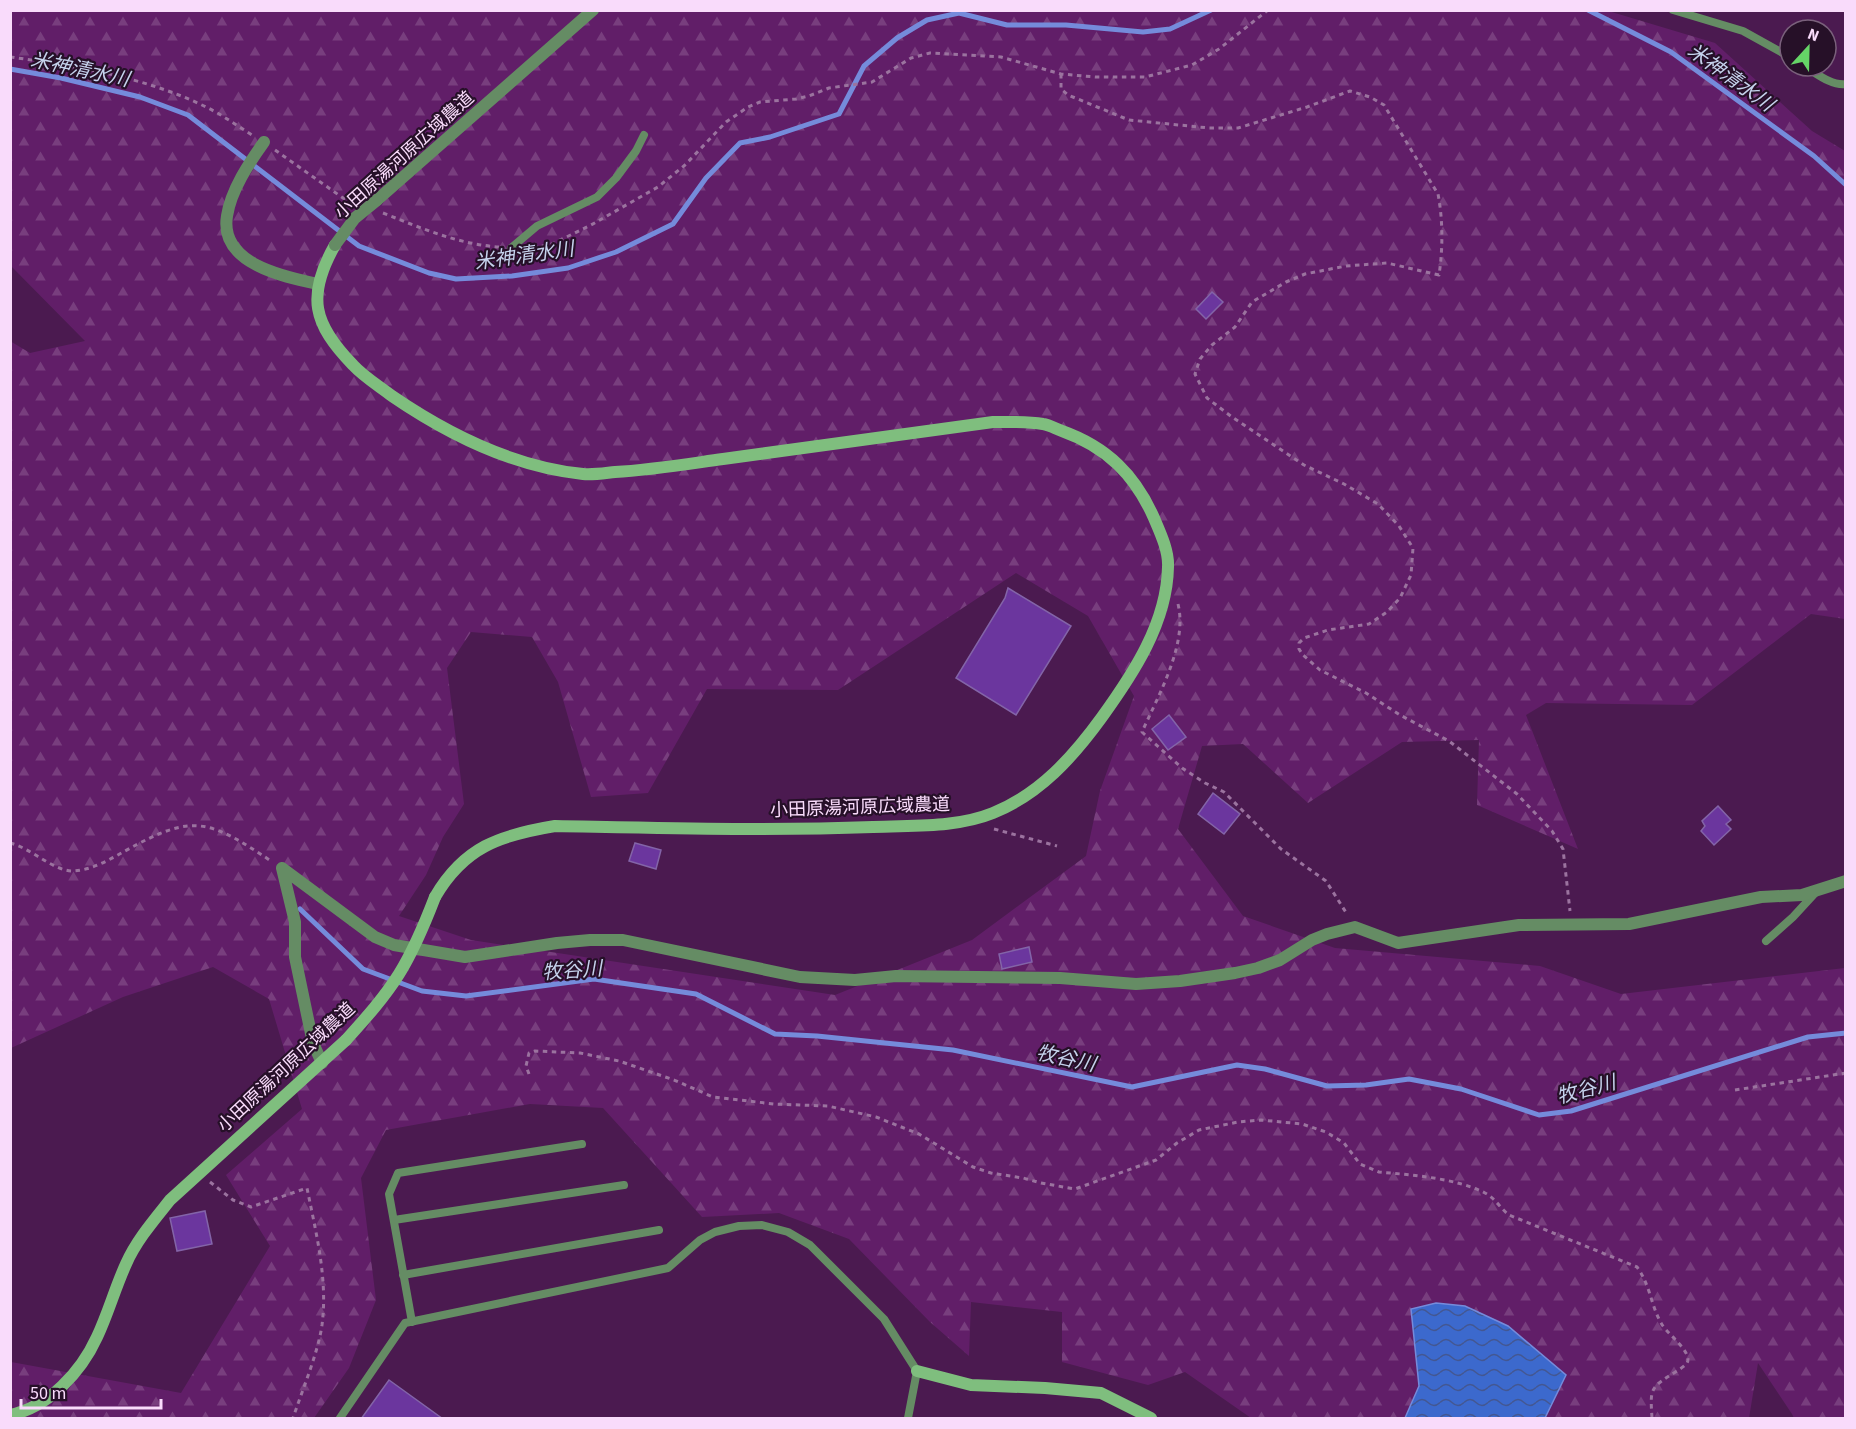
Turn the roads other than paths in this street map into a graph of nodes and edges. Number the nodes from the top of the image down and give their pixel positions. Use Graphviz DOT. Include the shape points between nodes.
graph roads {
  1 [pos="593,10"];
  2 [pos="1673,10"];
  3 [pos="1778,50"];
  4 [pos="1823,78"];
  5 [pos="1845,84"];
  6 [pos="644,135"];
  7 [pos="261,146"];
  8 [pos="511,248"];
  9 [pos="318,284"];
  10 [pos="1845,881"];
  11 [pos="1817,891"];
  12 [pos="1766,941"];
  13 [pos="322,1063"];
  14 [pos="582,1144"];
  15 [pos="624,1185"];
  16 [pos="394,1221"];
  17 [pos="659,1230"];
  18 [pos="403,1275"];
  19 [pos="411,1322"];
  20 [pos="917,1371"];
  21 [pos="10,1415"];
  22 [pos="340,1419"];
  23 [pos="908,1419"];
  24 [pos="1151,1419"];
  1 -- 9 [label="street, 小田原湯河原広域農道, bridge" via="355,218 335,245"];
  2 -- 3 [label="lane" via="1743,31"];
  4 -- 5 [label="lane"];
  6 -- 8 [label="lane" via="616,178 597,197 537,226"];
  7 -- 9 [label="street" via="234,193 226,221 229,235 244,258 262,268"];
  9 -- 13 [label="street, 小田原湯河原広域農道, bridge" via="317,309 323,328 333,345 359,372 415,412 466,439 535,465 585,474 645,470 993,422 1044,424 1084,439 1113,458 1149,506 1169,564 1159,616 1130,678 1083,743 1023,798 950,824 743,830 555,826 498,839 458,865 445,881 398,976 374,1009"];
  10 -- 11 [label="street"];
  11 -- 12 [label="lane"];
  11 -- 13 [label="street" via="1761,897 1629,924 1519,924 1398,943 1355,927 1312,940 1280,960 1258,968 1180,981 1136,984 1060,978 896,976 837,980 780,974 623,940 556,943 465,957 394,945 375,937 282,868 295,922 295,957"];
  13 -- 21 [label="street, 小田原湯河原広域農道" via="170,1200 126,1262 96,1339 65,1384 40,1404"];
  14 -- 16 [label="lane" via="398,1173 389,1194"];
  15 -- 16 [label="lane"];
  16 -- 18 [label="lane"];
  17 -- 18 [label="lane"];
  18 -- 19 [label="lane"];
  19 -- 20 [label="lane" via="668,1268 715,1232 762,1225 788,1232 810,1245 884,1319"];
  19 -- 22 [label="lane" via="405,1323"];
  20 -- 23 [label="lane"];
  20 -- 24 [label="street" via="971,1385 1101,1393"];
}
